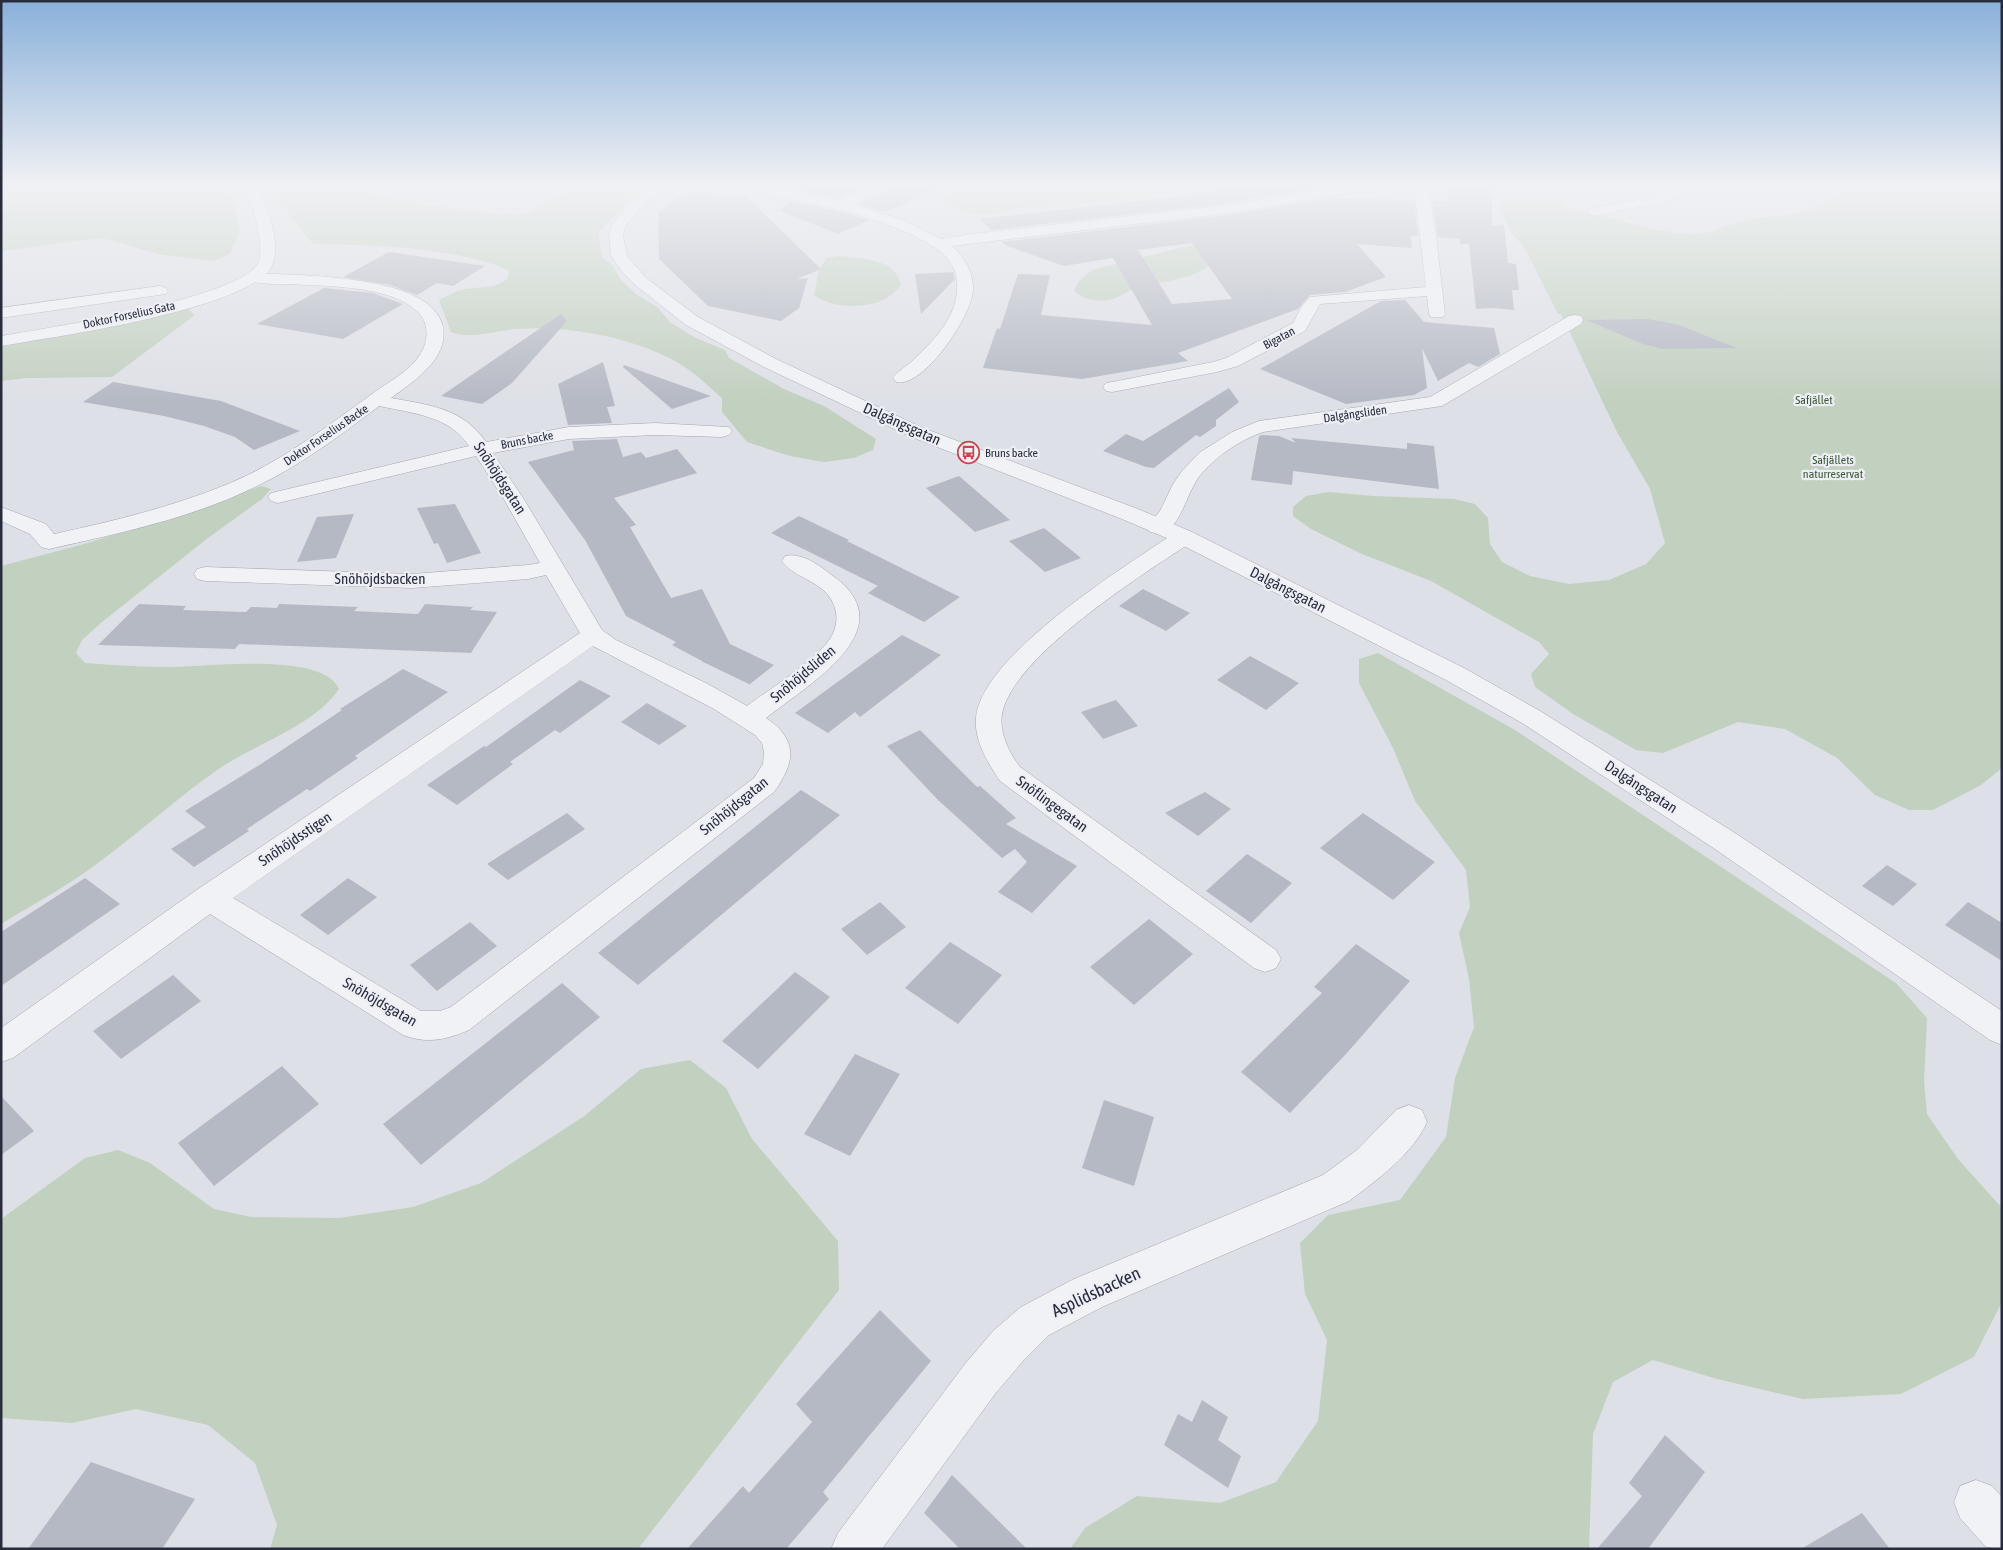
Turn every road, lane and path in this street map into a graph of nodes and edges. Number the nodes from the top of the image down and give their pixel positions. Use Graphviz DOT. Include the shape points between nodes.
graph roads {
  1 [pos="265,258"];
  2 [pos="620,258"];
  3 [pos="956,258"];
  4 [pos="1431,258"];
  5 [pos="254,278"];
  6 [pos="160,291"];
  7 [pos="1435,292"];
  8 [pos="1,313"];
  9 [pos="1436,314"];
  10 [pos="1575,320"];
  11 [pos="1,340"];
  12 [pos="902,378"];
  13 [pos="1112,387"];
  14 [pos="376,400"];
  15 [pos="722,430"];
  16 [pos="482,449"];
  17 [pos="278,497"];
  18 [pos="1,513"];
  19 [pos="1158,527"];
  20 [pos="1184,538"];
  21 [pos="793,562"];
  22 [pos="554,566"];
  23 [pos="205,574"];
  24 [pos="593,635"];
  25 [pos="750,717"];
  26 [pos="209,898"];
  27 [pos="1265,959"];
  28 [pos="2002,1030"];
  29 [pos="1,1046"];
  30 [pos="1409,1122"];
  31 [pos="854,1549"];
  1 -- 5 [label="street" via="263,268"];
  2 -- 19 [label="street, Dalgångsgatan" via="640,281 692,321 770,363 916,432"];
  3 -- 12 [label="street" via="965,289 959,315 918,366"];
  4 -- 7 [label="street"];
  5 -- 11 [label="street, Doktor Forselius Gata" via="220,292 161,309"];
  5 -- 14 [label="street, Doktor Forselius Backe" via="378,289 409,298 426,311 434,322 435,343 409,376"];
  6 -- 8 [label="street, Doktor Forselius Gata"];
  7 -- 9 [label="street"];
  7 -- 13 [label="street, Bigatan" via="1316,300 1310,304 1306,319 1299,327 1232,362"];
  10 -- 19 [label="street, Dalgångsliden" via="1435,402 1247,431 1197,466 1183,483 1172,512"];
  14 -- 16 [label="street, Snöhöjdsgatan" via="443,415 470,432"];
  14 -- 18 [label="street, Doktor Forselius Backe" via="320,441 256,479 143,521 49,542 38,528"];
  15 -- 16 [label="street, Bruns backe" via="603,430"];
  16 -- 17 [label="street, Bruns backe"];
  16 -- 22 [label="street, Snöhöjdsgatan"];
  19 -- 20 [label="street, Dalgångsgatan"];
  20 -- 27 [label="street, Snöflingegatan" via="1083,608 1024,659 1004,682 990,707 990,733 998,757 1010,774"];
  20 -- 28 [label="street, Dalgångsgatan" via="1455,674 1531,716 1725,841"];
  21 -- 25 [label="street, Snöhöjdsliden" via="838,592 847,606 846,633 828,657"];
  22 -- 23 [label="street, Snöhöjdsbacken" via="528,572 412,581"];
  22 -- 24 [label="street, Snöhöjdsgatan"];
  24 -- 25 [label="street, Snöhöjdsgatan"];
  24 -- 26 [label="street, Snöhöjdsstigen"];
  25 -- 26 [label="street, Snöhöjdsgatan" via="774,738 778,751 778,763 764,785 463,1017 446,1026 430,1028 415,1025"];
  26 -- 29 [label="street, Snöhöjdsstigen"];
  30 -- 31 [label="street, Asplidsbacken" via="1370,1163 1336,1188 1088,1293 1035,1321 980,1379"];
}
